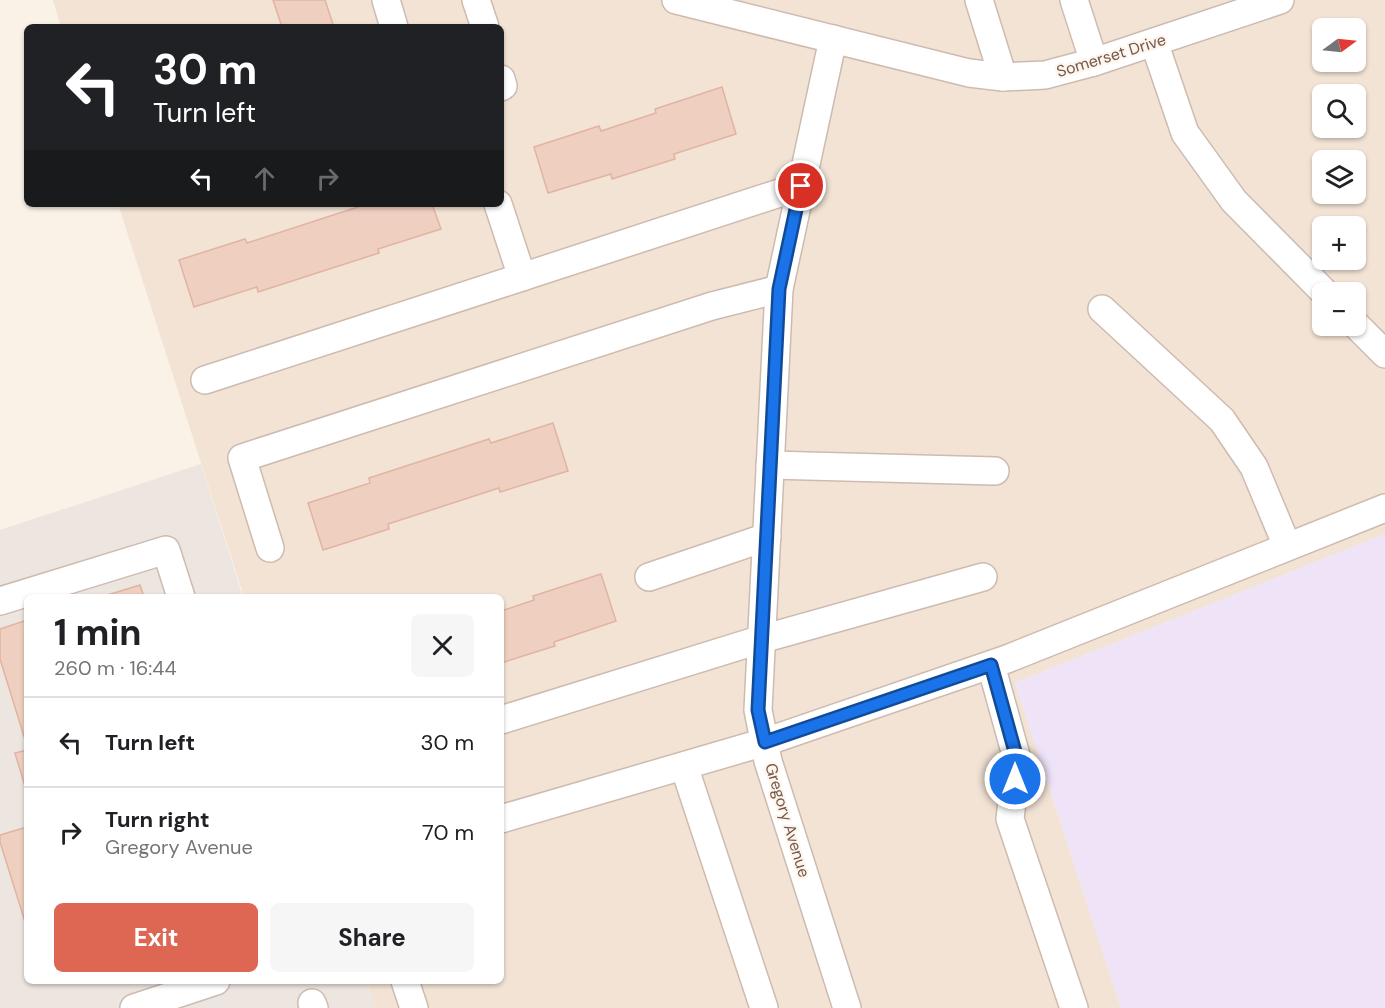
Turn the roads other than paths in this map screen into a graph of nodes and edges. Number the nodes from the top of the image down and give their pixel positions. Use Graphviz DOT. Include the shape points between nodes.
graph roads {
  1 [pos="386,0"];
  2 [pos="476,0"];
  3 [pos="676,0"];
  4 [pos="979,0"];
  5 [pos="1074,0"];
  6 [pos="1280,0"];
  7 [pos="393,24"];
  8 [pos="483,24"];
  9 [pos="833,39"];
  10 [pos="1154,42"];
  11 [pos="1094,62"];
  12 [pos="1003,77"];
  13 [pos="801,186"];
  14 [pos="499,207"];
  15 [pos="522,277"];
  16 [pos="1314,282"];
  17 [pos="779,289"];
  18 [pos="1102,309"];
  19 [pos="1366,335"];
  20 [pos="1385,354"];
  21 [pos="205,380"];
  22 [pos="770,465"];
  23 [pos="995,471"];
  24 [pos="1385,508"];
  25 [pos="767,537"];
  26 [pos="1287,546"];
  27 [pos="270,548"];
  28 [pos="649,577"];
  29 [pos="983,577"];
  30 [pos="180,594"];
  31 [pos="0,601"];
  32 [pos="762,639"];
  33 [pos="991,665"];
  34 [pos="504,719"];
  35 [pos="765,742"];
  36 [pos="684,765"];
  37 [pos="504,818"];
  38 [pos="207,984"];
  39 [pos="406,984"];
  40 [pos="134,1008"];
  41 [pos="414,1008"];
  42 [pos="764,1008"];
  43 [pos="847,1008"];
  44 [pos="1074,1008"];
  1 -- 7 [label="street"];
  2 -- 8 [label="street"];
  3 -- 9 [label="street"];
  4 -- 12 [label="street"];
  5 -- 11 [label="street"];
  6 -- 10 [label="street, Somerset Drive"];
  9 -- 12 [label="street, Somerset Drive" via="969,73"];
  9 -- 13 [label="street, Gregory Avenue"];
  10 -- 11 [label="street, Somerset Drive"];
  10 -- 16 [label="street" via="1185,133 1234,201"];
  11 -- 12 [label="street, Somerset Drive" via="1045,75"];
  13 -- 15 [label="street"];
  13 -- 17 [label="street, Gregory Avenue"];
  14 -- 15 [label="street"];
  15 -- 21 [label="street"];
  17 -- 22 [label="street, Gregory Avenue"];
  17 -- 27 [label="street" via="712,306 242,458"];
  18 -- 26 [label="street" via="1222,420 1254,467"];
  19 -- 20 [label="street"];
  22 -- 23 [label="street"];
  22 -- 25 [label="street, Gregory Avenue"];
  24 -- 26 [label="street"];
  25 -- 28 [label="street"];
  25 -- 32 [label="street, Gregory Avenue"];
  26 -- 33 [label="street"];
  29 -- 32 [label="street"];
  30 -- 31 [label="street" via="166,550"];
  32 -- 34 [label="street"];
  32 -- 35 [label="street, Gregory Avenue" via="758,710"];
  33 -- 35 [label="street"];
  33 -- 44 [label="street" via="1017,759 1010,819"];
  35 -- 36 [label="street"];
  35 -- 43 [label="street, Gregory Avenue"];
  36 -- 37 [label="street"];
  36 -- 42 [label="street"];
  38 -- 40 [label="street"];
  39 -- 41 [label="street"];
}
